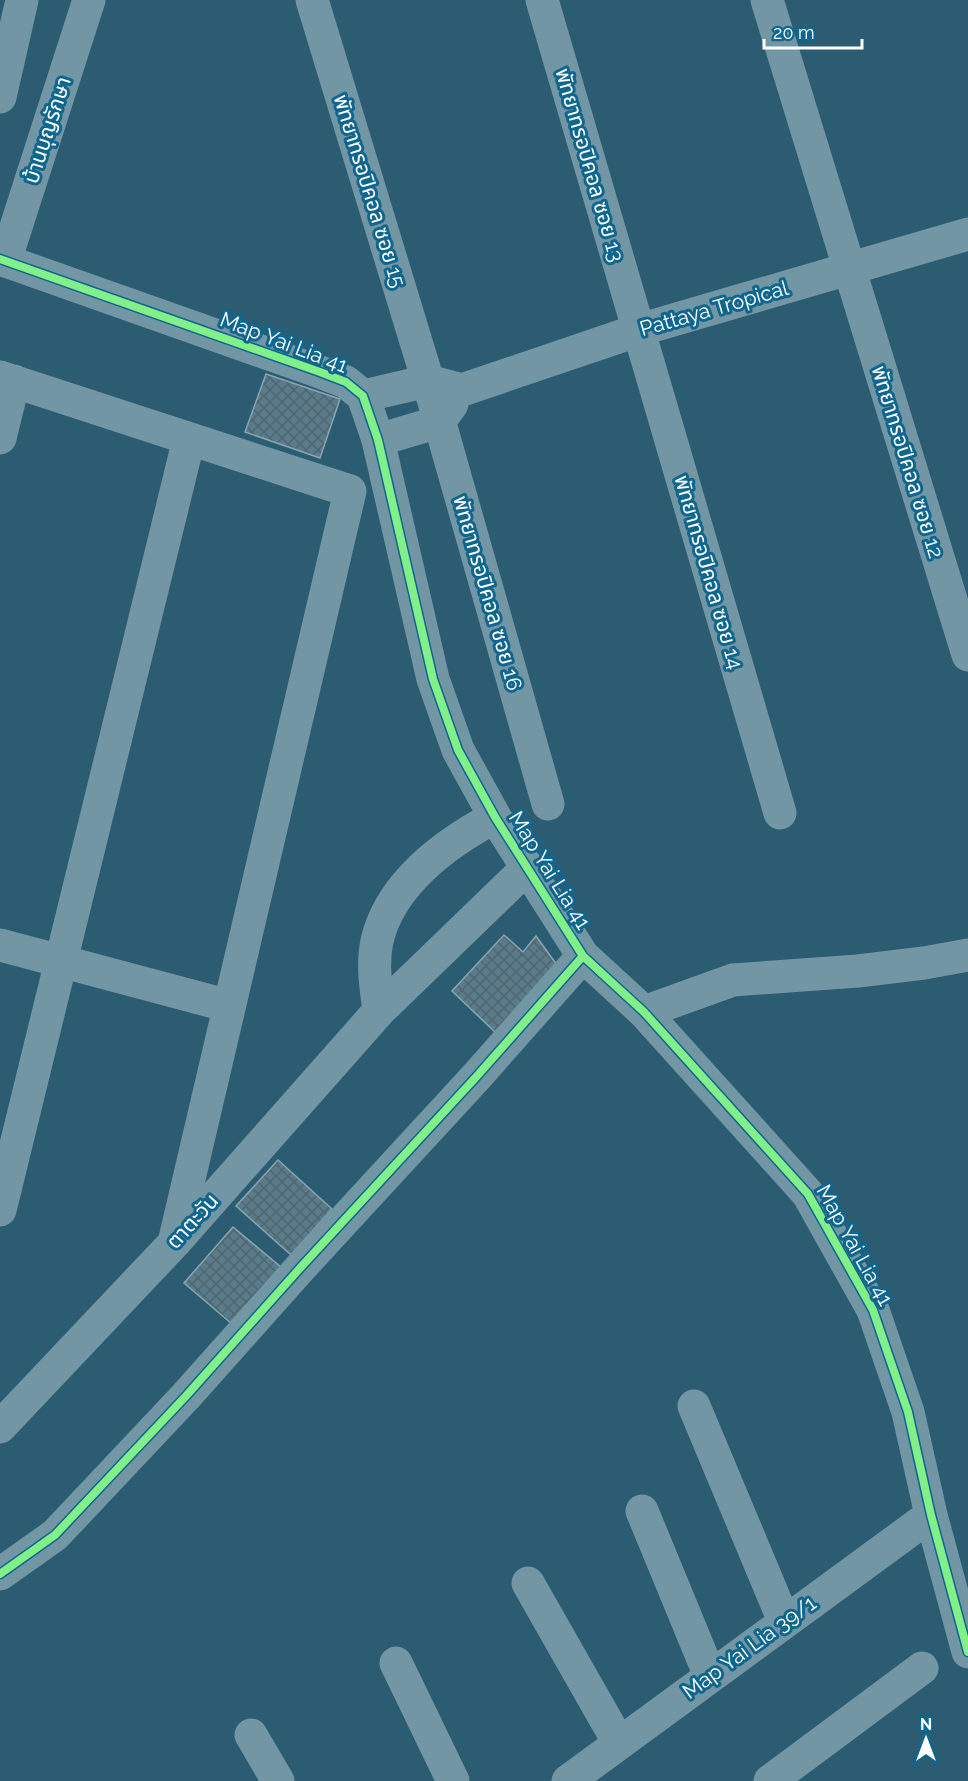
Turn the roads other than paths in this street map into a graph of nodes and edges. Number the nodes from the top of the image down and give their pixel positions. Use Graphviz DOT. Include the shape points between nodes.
graph roads {
  1 [pos="22,0"];
  2 [pos="89,0"];
  3 [pos="312,0"];
  4 [pos="542,0"];
  5 [pos="767,0"];
  6 [pos="0,97"];
  7 [pos="968,234"];
  8 [pos="2,260"];
  9 [pos="849,269"];
  10 [pos="639,330"];
  11 [pos="7,379"];
  12 [pos="428,381"];
  13 [pos="462,390"];
  14 [pos="363,396"];
  15 [pos="439,422"];
  16 [pos="0,438"];
  17 [pos="189,439"];
  18 [pos="378,440"];
  19 [pos="968,655"];
  20 [pos="548,804"];
  21 [pos="780,813"];
  22 [pos="495,817"];
  23 [pos="528,867"];
  24 [pos="0,945"];
  25 [pos="968,955"];
  26 [pos="583,956"];
  27 [pos="61,962"];
  28 [pos="229,1006"];
  29 [pos="379,1011"];
  30 [pos="644,1012"];
  31 [pos="0,1210"];
  32 [pos="174,1243"];
  33 [pos="694,1406"];
  34 [pos="0,1427"];
  35 [pos="642,1512"];
  36 [pos="931,1515"];
  37 [pos="0,1574"];
  38 [pos="528,1583"];
  39 [pos="784,1622"];
  40 [pos="968,1652"];
  41 [pos="396,1663"];
  42 [pos="922,1668"];
  43 [pos="710,1676"];
  44 [pos="251,1735"];
  45 [pos="619,1743"];
  46 [pos="278,1781"];
  47 [pos="453,1781"];
  48 [pos="568,1781"];
  49 [pos="770,1781"];
  1 -- 6 [label="street"];
  2 -- 8 [label="street, บ้านบุญรักษา"];
  3 -- 12 [label="street, พัทยาทรอปิคอล ซอย 15"];
  4 -- 10 [label="street, พัทยาทรอปิคอล ซอย 13"];
  5 -- 9 [label="street, พัทยาทรอปิคอล ซอย 12"];
  7 -- 9 [label="street, Pattaya Tropical"];
  8 -- 14 [label="street, Map Yai Lia 41" via="320,372 346,382"];
  9 -- 10 [label="street, Pattaya Tropical"];
  9 -- 19 [label="street, พัทยาทรอปิคอล ซอย 12"];
  10 -- 13 [label="street, Pattaya Tropical"];
  10 -- 21 [label="street, พัทยาทรอปิคอล ซอย 14"];
  11 -- 16 [label="street"];
  11 -- 17 [label="street"];
  12 -- 13 [label="street"];
  12 -- 14 [label="street"];
  12 -- 15 [label="street, พัทยาทรอปิคอล ซอย 16"];
  13 -- 15 [label="street"];
  14 -- 18 [label="street, Map Yai Lia 41"];
  15 -- 18 [label="street"];
  15 -- 20 [label="street, พัทยาทรอปิคอล ซอย 16"];
  17 -- 27 [label="street"];
  17 -- 28 [label="street" via="350,491"];
  18 -- 22 [label="street, Map Yai Lia 41" via="433,679 458,750"];
  22 -- 23 [label="street, Map Yai Lia 41"];
  22 -- 29 [label="street" via="430,860 406,885 385,916 374,968"];
  23 -- 26 [label="street, Map Yai Lia 41"];
  23 -- 29 [label="street, ตาตะวัน"];
  24 -- 27 [label="street"];
  25 -- 30 [label="street" via="924,963 733,980"];
  26 -- 30 [label="street, Map Yai Lia 41"];
  26 -- 37 [label="street" via="186,1396 55,1535"];
  27 -- 28 [label="street"];
  27 -- 31 [label="street"];
  28 -- 32 [label="street"];
  29 -- 32 [label="street, ตาตะวัน"];
  30 -- 36 [label="street, Map Yai Lia 41" via="808,1194 873,1310 908,1412"];
  32 -- 34 [label="street, ตาตะวัน"];
  33 -- 39 [label="street"];
  35 -- 43 [label="street"];
  36 -- 39 [label="street, Map Yai Lia 39/1"];
  36 -- 40 [label="street, Map Yai Lia 41"];
  38 -- 45 [label="street"];
  39 -- 43 [label="street, Map Yai Lia 39/1"];
  41 -- 47 [label="street"];
  42 -- 49 [label="street"];
  43 -- 45 [label="street, Map Yai Lia 39/1"];
  44 -- 46 [label="street"];
  45 -- 48 [label="street, Map Yai Lia 39/1"];
}
